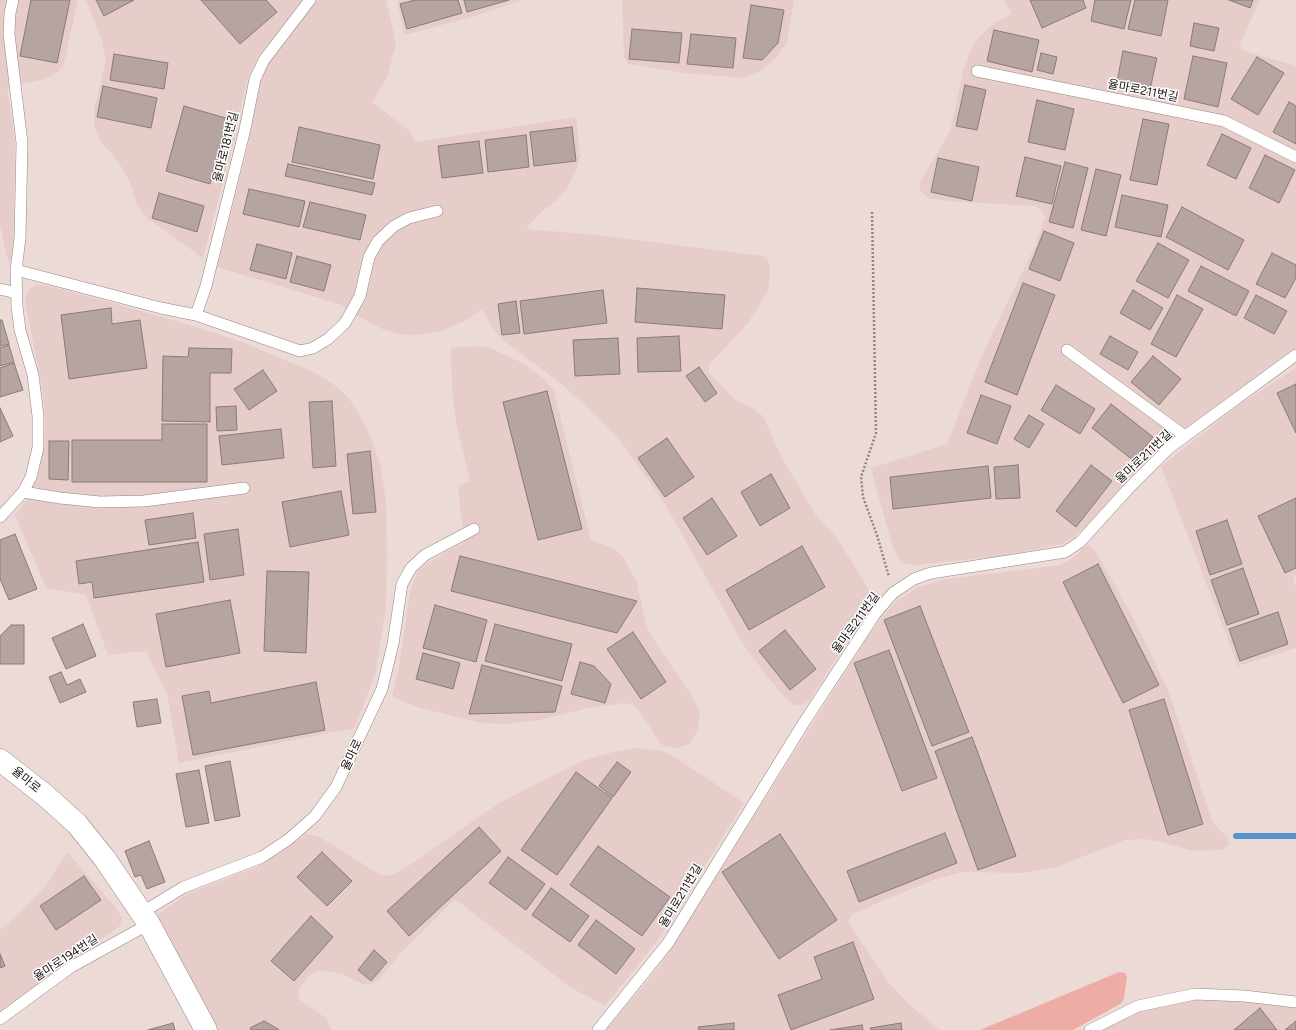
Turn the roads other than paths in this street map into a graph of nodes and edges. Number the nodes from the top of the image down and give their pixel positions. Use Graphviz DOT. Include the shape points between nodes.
graph roads {
  1 [pos="13,0"];
  2 [pos="310,0"];
  3 [pos="977,71"];
  4 [pos="1296,156"];
  5 [pos="436,211"];
  6 [pos="16,270"];
  7 [pos="0,289"];
  8 [pos="17,293"];
  9 [pos="196,315"];
  10 [pos="1067,350"];
  11 [pos="1296,355"];
  12 [pos="1185,436"];
  13 [pos="244,488"];
  14 [pos="23,492"];
  15 [pos="0,517"];
  16 [pos="474,529"];
  17 [pos="0,760"];
  18 [pos="145,918"];
  19 [pos="1296,1002"];
  20 [pos="0,1019"];
  21 [pos="206,1030"];
  22 [pos="598,1030"];
  23 [pos="1090,1030"];
  1 -- 6 [label="lane" via="9,34 22,143 20,238"];
  2 -- 9 [label="lane, 율마로181번길" via="264,60 255,79 206,286"];
  3 -- 4 [label="lane, 율마로211번길" via="1224,121"];
  5 -- 9 [label="lane" via="409,218 394,226 378,241 369,257 360,296 345,323 328,339 313,348 300,351"];
  6 -- 8 [label="lane"];
  6 -- 9 [label="lane"];
  7 -- 8 [label="lane"];
  8 -- 14 [label="lane" via="20,330 33,375 38,416 38,448"];
  10 -- 12 [label="lane"];
  11 -- 12 [label="lane, 율마로211번길"];
  12 -- 22 [label="lane, 율마로211번길" via="1169,448 1129,488 1080,542 1064,552 931,573 914,579 893,593 875,614 802,724 668,943"];
  13 -- 14 [label="lane" via="182,497 100,502"];
  14 -- 15 [label="lane"];
  16 -- 18 [label="lane, 율마로" via="425,555 411,568 402,584 393,644 382,689 336,787 315,816 289,839 262,857 184,887"];
  17 -- 18 [label="street, 율마로" via="46,796 76,824 105,859"];
  18 -- 20 [label="lane, 율마로194번길" via="71,967"];
  18 -- 21 [label="street, 율마로"];
  19 -- 23 [label="lane" via="1238,996 1190,995 1138,1006"];
}
